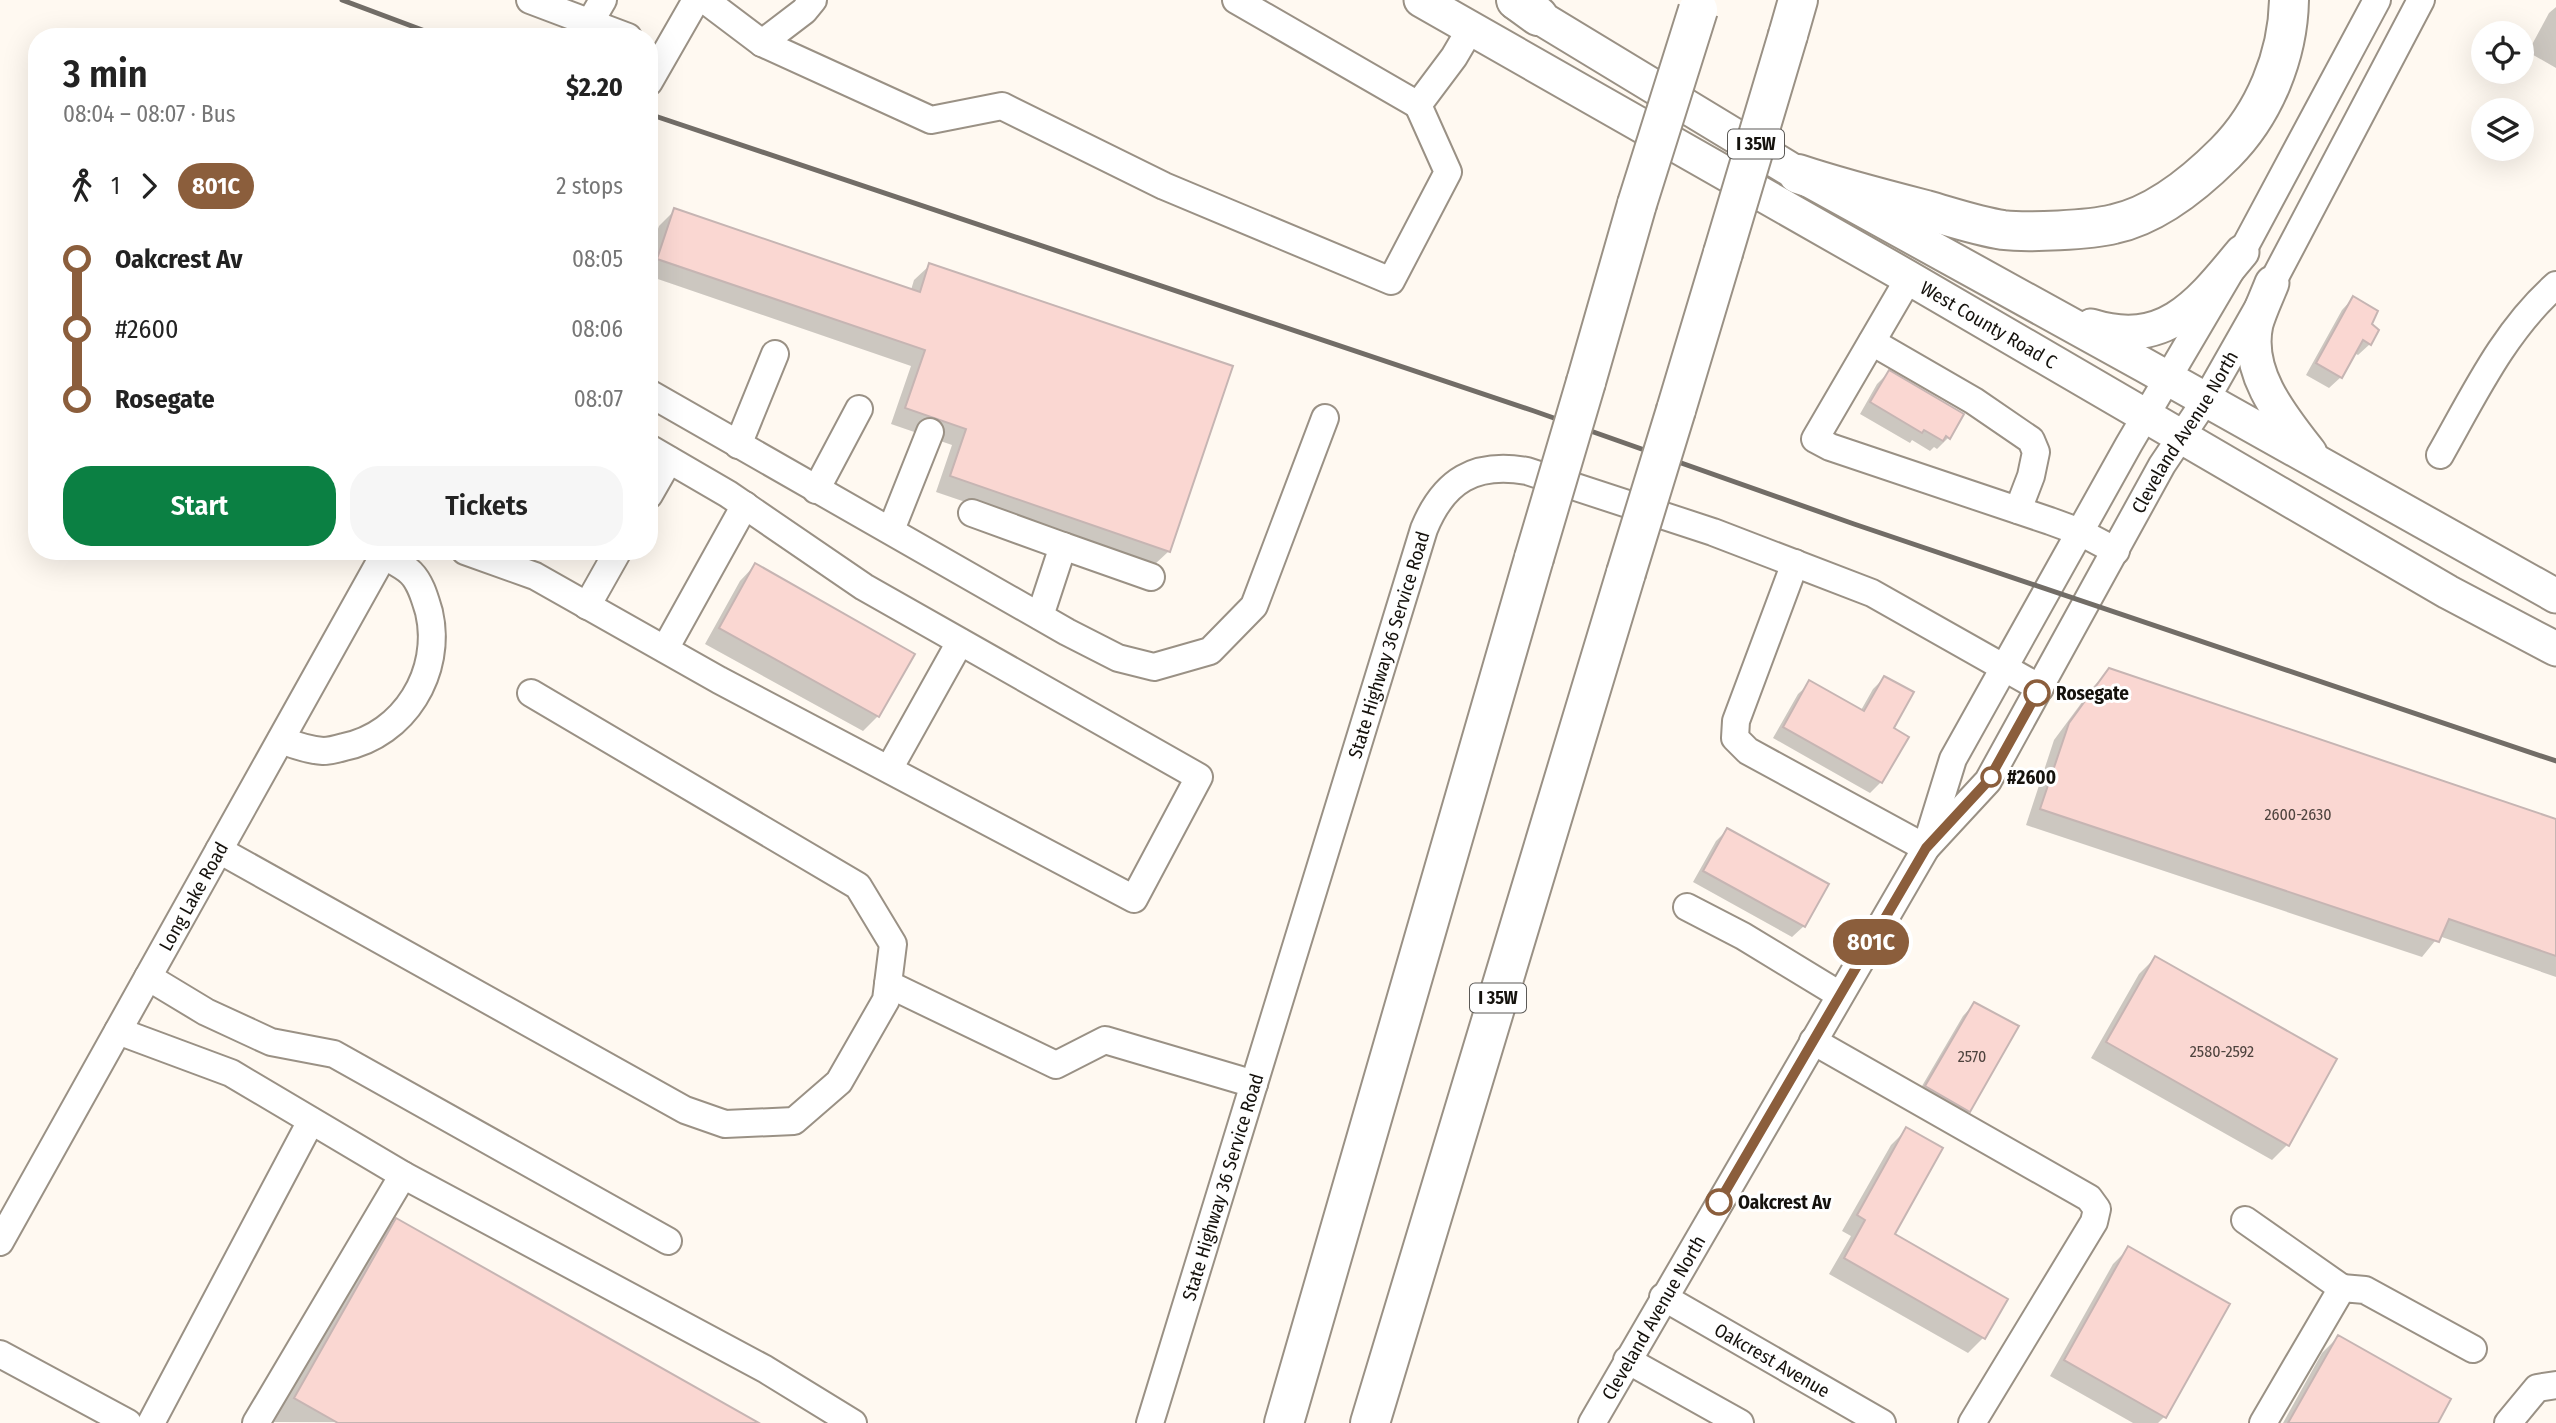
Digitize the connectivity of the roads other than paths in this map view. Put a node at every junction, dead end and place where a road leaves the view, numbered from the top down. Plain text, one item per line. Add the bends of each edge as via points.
1 (530, 0) edge
2 (603, 0) edge
3 (696, 0) edge
4 (705, 0) edge
5 (813, 0) edge
6 (1237, 0) edge
7 (1421, 0) edge
8 (2289, 0) edge
9 (2377, 0) edge
10 (2421, 0) edge
11 (1522, 5) edge
12 (1700, 5) edge
13 (1795, 10) edge
14 (589, 24) junction
15 (601, 28) edge
16 (1471, 28) junction
17 (762, 43) junction
18 (658, 47) edge
19 (1418, 105) junction
20 (1798, 174) junction
21 (2242, 252) junction
22 (1909, 278) junction
23 (2272, 282) junction
24 (2556, 285) edge
25 (2053, 314) junction
26 (1872, 342) junction
27 (775, 354) dead end
28 (2168, 379) junction
29 (658, 398) edge
30 (2205, 401) junction
31 (859, 409) dead end
32 (2146, 417) junction
33 (1325, 418) dead end
34 (930, 432) dead end
35 (2182, 437) junction
36 (738, 444) junction
37 (659, 454) edge
38 (2440, 455) dead end
39 (2318, 463) junction
40 (816, 490) junction
41 (745, 505) junction
42 (2018, 510) junction
43 (972, 513) dead end
44 (891, 530) junction
45 (2080, 532) junction
46 (1063, 546) junction
47 (2116, 551) junction
48 (382, 560) edge
49 (393, 560) edge
50 (613, 560) edge
51 (525, 561) edge
52 (1794, 563) junction
53 (1152, 577) dead end
54 (2556, 597) edge
55 (587, 606) junction
56 (1040, 616) junction
57 (960, 642) junction
58 (665, 649) junction
59 (2556, 649) edge
60 (2004, 668) junction
61 (2040, 688) junction
62 (531, 693) dead end
63 (281, 740) junction
64 (889, 769) junction
65 (1926, 848) junction
66 (219, 850) junction
67 (1687, 907) dead end
68 (148, 977) junction
69 (888, 984) junction
70 (1840, 995) junction
71 (118, 1031) junction
72 (1812, 1041) junction
73 (1254, 1084) junction
74 (311, 1121) junction
75 (403, 1175) junction
76 (2245, 1220) dead end
77 (668, 1241) dead end
78 (0, 1242) edge
79 (2342, 1288) junction
80 (1663, 1297) junction
81 (2473, 1349) dead end
82 (0, 1354) edge
83 (1627, 1360) junction
84 (2556, 1385) edge
85 (128, 1423) edge
86 (150, 1423) edge
87 (256, 1423) edge
88 (853, 1423) edge
89 (1150, 1423) edge
90 (1284, 1423) edge
91 (1370, 1423) edge
92 (1592, 1423) edge
93 (1740, 1423) edge
94 (1882, 1423) edge
95 (1972, 1423) edge
96 (2263, 1423) edge
97 (2508, 1423) edge

1 - 14 street
2 - 14 street
3 - 18 street
4 - 17 street
5 - 17 street
6 - 19 street
7 - 16 main road, West County Road C
8 - 20 highway via 2282,49 2270,85 2233,145 2176,195 2115,224 2004,230
9 - 21 street, Cleveland Avenue North
10 - 23 street, Cleveland Avenue North
11 - 20 main road, West County Road C
12 - 90 highway, bridge via 1637,204
13 - 91 highway, I 35W, bridge
14 - 15 street
16 - 19 street
16 - 22 main road, West County Road C
17 - 19 street via 931,120 1002,106 1164,186 1391,281 1448,172
20 - 25 main road, West County Road C
21 - 25 main road via 2204,298 2160,327 2112,332
21 - 28 street, Cleveland Avenue North
22 - 26 street
22 - 32 main road, West County Road C
23 - 30 street, Cleveland Avenue North
23 - 39 main road via 2256,326 2255,359 2282,416
24 - 38 street via 2532,306 2505,343
25 - 28 main road, West County Road C
26 - 42 street via 2031,440 2036,452
26 - 42 street via 1815,439
27 - 36 street
28 - 30 main road, West County Road C
28 - 32 street, Cleveland Avenue North
29 - 36 street
30 - 35 street, Cleveland Avenue North
30 - 39 main road, West County Road C
31 - 40 street
32 - 35 main road, West County Road C
32 - 45 street, Cleveland Avenue North
33 - 56 street via 1254,606 1210,651 1154,667 1118,658
34 - 44 street
35 - 47 street, Cleveland Avenue North
35 - 59 main road, West County Road C via 2448,592
36 - 40 street
37 - 41 street
39 - 54 main road, West County Road C
40 - 44 street
41 - 57 street via 864,587
41 - 58 street
42 - 45 street
43 - 46 street
44 - 56 street
45 - 47 street
45 - 60 street, Cleveland Avenue North
46 - 53 street
46 - 56 street
47 - 61 street, Cleveland Avenue North
48 - 63 street, Long Lake Road
49 - 63 street via 412,574 424,594 432,625 424,680 407,709 383,733 356,745 324,751
50 - 55 street
51 - 55 street via 535,576
52 - 60 street, State Highway 36 Service Road via 1872,593
52 - 65 street via 1736,720 1735,738 1748,751
52 - 73 street, State Highway 36 Service Road via 1713,531 1527,471 1484,470 1446,491 1424,529
55 - 58 street
57 - 64 street
57 - 64 street via 1199,777 1134,899
58 - 64 street
60 - 61 street, State Highway 36 Service Road
60 - 65 street, Cleveland Avenue North via 1953,759
61 - 65 street, Cleveland Avenue North via 1988,781
62 - 69 street via 858,886 892,944
63 - 66 street, Long Lake Road
65 - 70 street, Cleveland Avenue North
66 - 68 street, Long Lake Road
66 - 69 street via 685,1110 725,1124 794,1121 839,1082 886,1000
67 - 70 street
68 - 71 street, Long Lake Road
68 - 77 street via 206,1012 271,1042 334,1054
69 - 73 street via 1056,1065 1105,1040
70 - 72 street, Cleveland Avenue North
71 - 74 street via 231,1073
71 - 78 street, Long Lake Road
72 - 80 street, Cleveland Avenue North
72 - 95 street via 2089,1198 2097,1209 2094,1222
73 - 89 street, State Highway 36 Service Road
74 - 75 street
74 - 86 street
75 - 87 street
75 - 88 street via 765,1369
76 - 79 street
79 - 81 street via 2365,1290
79 - 96 street
80 - 83 street, Cleveland Avenue North
80 - 94 street, Oakcrest Avenue
82 - 85 street
83 - 92 street, Cleveland Avenue North
83 - 93 street
84 - 97 street via 2537,1388

